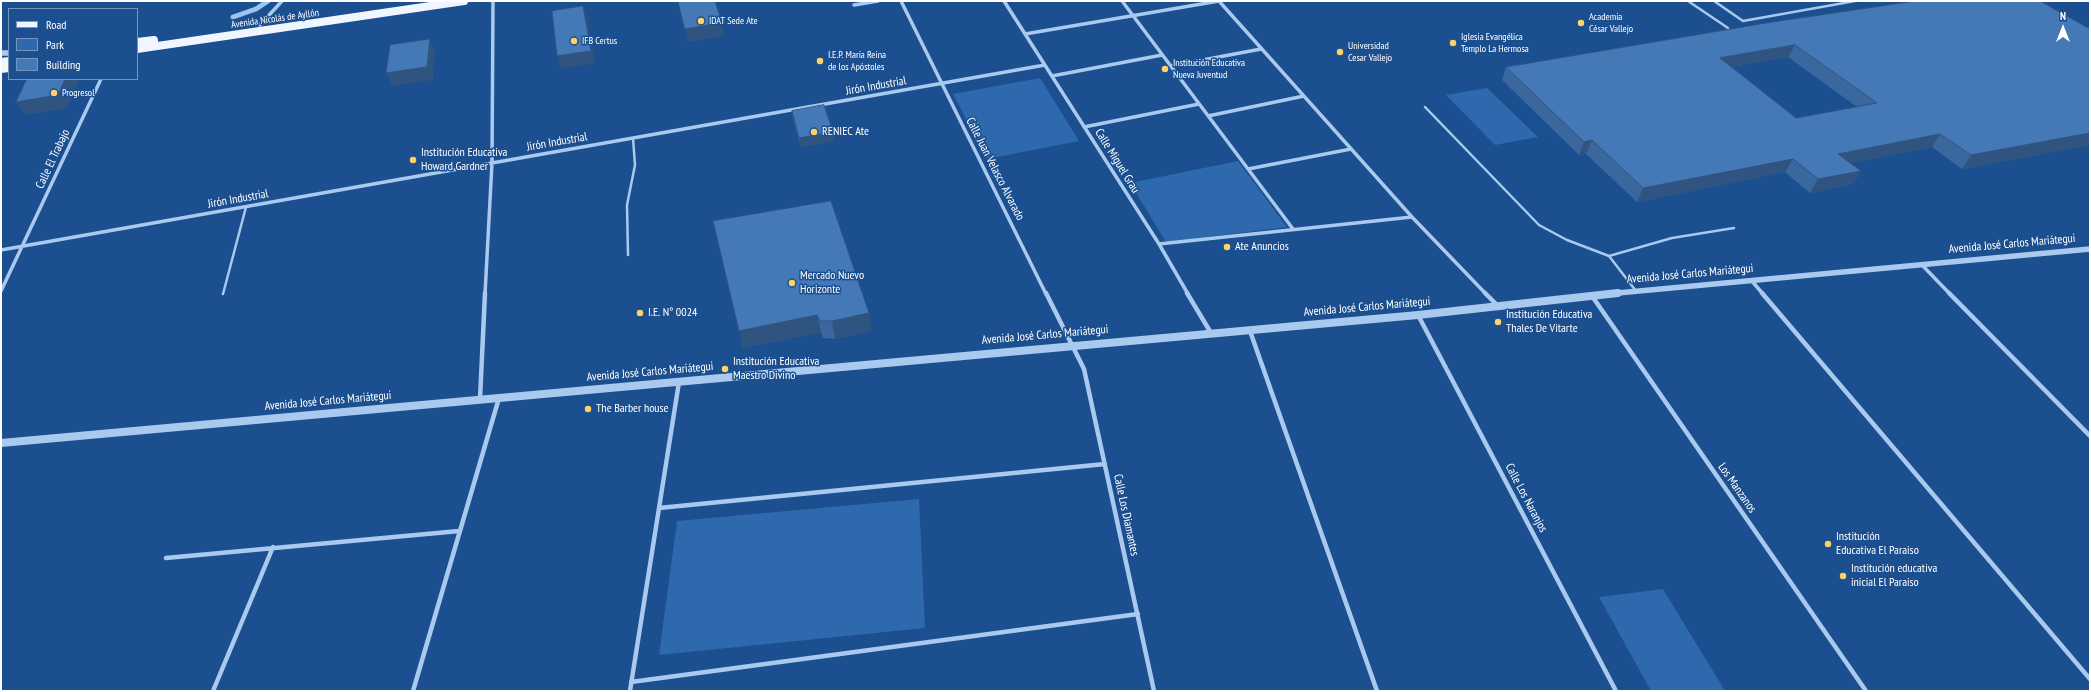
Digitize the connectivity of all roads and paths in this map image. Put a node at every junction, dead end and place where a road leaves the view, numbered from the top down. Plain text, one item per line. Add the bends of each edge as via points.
1 (282, 1) edge
2 (424, 1) edge
3 (464, 1) edge
4 (494, 1) edge
5 (878, 1) edge
6 (901, 1) edge
7 (1004, 1) edge
8 (1122, 1) edge
9 (1219, 1) edge
10 (1688, 1) edge
11 (1714, 1) edge
12 (1855, 1) edge
13 (854, 5) dead end
14 (1133, 16) junction
15 (260, 25) junction
16 (1728, 28) edge
17 (1025, 34) junction
18 (138, 42) edge
19 (1261, 49) junction
20 (138, 50) edge
21 (1162, 55) junction
22 (1045, 65) junction
23 (1170, 66) junction
24 (1052, 76) junction
25 (101, 80) edge
26 (942, 83) junction
27 (1304, 96) junction
28 (1199, 104) junction
29 (1425, 107) dead end
30 (1208, 116) junction
31 (1084, 127) junction
32 (633, 138) junction
33 (1351, 148) junction
34 (492, 163) junction
35 (1248, 169) junction
36 (246, 207) junction
37 (1412, 217) junction
38 (1734, 228) dead end
39 (1293, 229) junction
40 (1159, 244) junction
41 (21, 246) junction
42 (2090, 249) edge
43 (1, 250) edge
44 (628, 255) dead end
45 (1609, 256) junction
46 (1920, 264) junction
47 (1751, 280) junction
48 (1, 290) edge
49 (1636, 292) junction
50 (223, 294) dead end
51 (1592, 296) junction
52 (1498, 306) junction
53 (1418, 315) junction
54 (1250, 330) junction
55 (1211, 333) junction
56 (1073, 345) junction
57 (679, 382) junction
58 (499, 398) junction
59 (480, 399) junction
60 (2090, 436) edge
61 (1, 443) edge
62 (1105, 464) junction
63 (659, 508) junction
64 (459, 531) junction
65 (273, 547) junction
66 (166, 558) dead end
67 (1138, 614) junction
68 (2090, 679) edge
69 (631, 682) junction
70 (213, 691) edge
71 (413, 691) edge
72 (630, 691) edge
73 (1154, 691) edge
74 (1377, 691) edge
75 (1616, 691) edge
76 (1866, 691) edge

1 - 15 street
2 - 15 main road, Avenida Nicolás de Ayllón
3 - 20 main road, Avenida Nicolás de Ayllón
4 - 34 street
5 - 13 street
6 - 26 street, Calle Juan Velasco Alvarado
7 - 17 street, Calle Miguel Grau
8 - 14 street
9 - 14 street
9 - 19 street
10 - 16 lane
11 - 12 lane via 1743,21
14 - 17 street
14 - 21 street
15 - 18 main road, Avenida Nicolás de Ayllón
17 - 22 street, Calle Miguel Grau
19 - 23 street
19 - 27 street
21 - 23 street
21 - 24 street
22 - 24 street, Calle Miguel Grau
22 - 26 street, Jirón Industrial
23 - 28 street
24 - 31 street, Calle Miguel Grau
25 - 41 street, Calle El Trabajo
26 - 32 street, Jirón Industrial
26 - 56 street, Calle Juan Velasco Alvarado
27 - 30 street
27 - 33 street
28 - 30 street
28 - 31 street
29 - 45 lane via 1539,225 1567,240
30 - 35 street
31 - 40 street, Calle Miguel Grau
32 - 34 street, Jirón Industrial
32 - 44 lane via 635,165 627,205
33 - 35 street
33 - 37 street
34 - 36 street, Jirón Industrial
34 - 59 street
35 - 39 street
36 - 41 street, Jirón Industrial
36 - 50 lane
37 - 39 street
37 - 52 street
38 - 45 lane via 1672,238
39 - 40 street
40 - 55 street, Calle Miguel Grau
41 - 43 street, Jirón Industrial
41 - 48 street, Calle El Trabajo
42 - 46 street, Avenida José Carlos Mariátegui
45 - 49 lane
46 - 47 street, Avenida José Carlos Mariátegui
46 - 60 street
47 - 49 street, Avenida José Carlos Mariátegui
47 - 68 street
49 - 51 street, Avenida José Carlos Mariátegui
51 - 52 street, Avenida José Carlos Mariátegui
51 - 76 street, Los Manzanos
52 - 53 street, Avenida José Carlos Mariátegui
53 - 54 street, Avenida José Carlos Mariátegui
53 - 75 street, Calle Los Naranjos
54 - 55 street, Avenida José Carlos Mariátegui
54 - 74 street
55 - 56 street, Avenida José Carlos Mariátegui
56 - 57 street, Avenida José Carlos Mariátegui
56 - 62 street, Calle Los Diamantes via 1084,369
57 - 58 street, Avenida José Carlos Mariátegui
57 - 63 street
58 - 59 street, Avenida José Carlos Mariátegui
58 - 64 street
59 - 61 street, Avenida José Carlos Mariátegui
62 - 63 street
62 - 67 street, Calle Los Diamantes
63 - 69 street
64 - 65 street
64 - 71 street
65 - 66 street
65 - 70 street
67 - 69 street
67 - 73 street, Calle Los Diamantes
69 - 72 street

